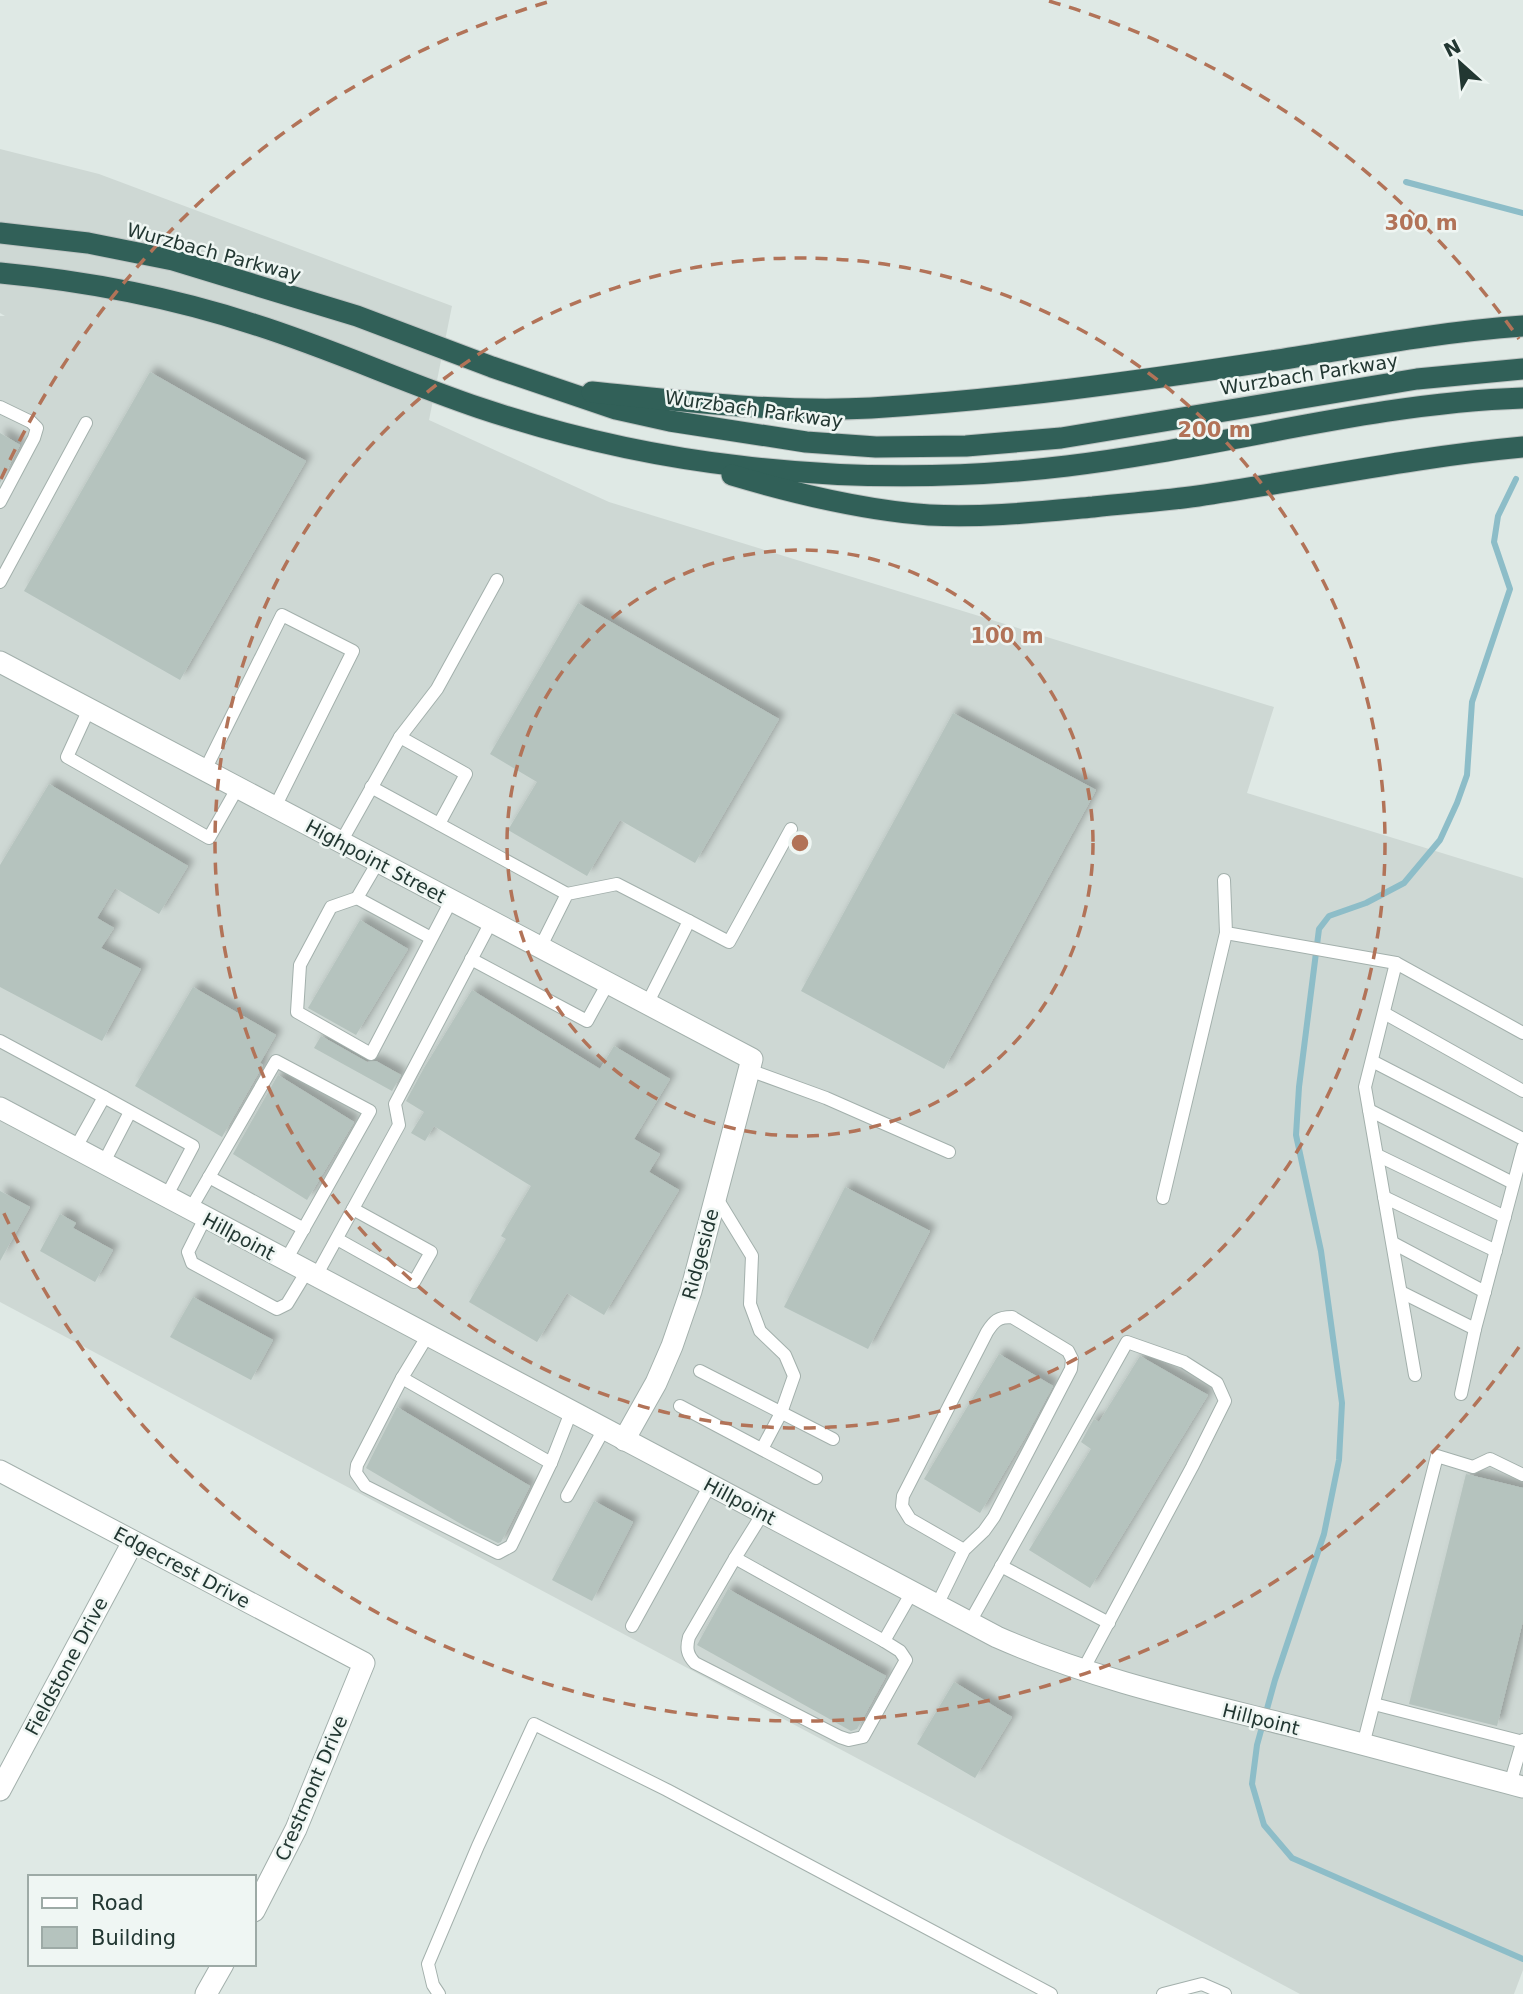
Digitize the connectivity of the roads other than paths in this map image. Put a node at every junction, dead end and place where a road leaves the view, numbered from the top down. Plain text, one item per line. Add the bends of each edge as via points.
1 (0, 233) edge
2 (0, 273) edge
3 (1523, 326) edge
4 (1523, 369) edge
5 (551, 387) junction
6 (1523, 398) edge
7 (0, 407) edge
8 (86, 424) dead end
9 (1523, 447) edge
10 (666, 456) junction
11 (0, 502) edge
12 (496, 580) dead end
13 (0, 582) edge
14 (0, 662) edge
15 (89, 709) junction
16 (400, 737) junction
17 (205, 770) junction
18 (237, 787) junction
19 (371, 787) junction
20 (275, 807) junction
21 (439, 824) junction
22 (791, 829) dead end
23 (341, 842) junction
24 (378, 862) junction
25 (1224, 880) dead end
26 (567, 894) junction
27 (357, 898) junction
28 (451, 901) junction
29 (689, 921) junction
30 (491, 922) junction
31 (1226, 933) junction
32 (431, 938) junction
33 (540, 948) junction
34 (471, 959) junction
35 (1396, 963) junction
36 (608, 983) junction
37 (647, 1004) junction
38 (1384, 1013) junction
39 (1523, 1033) edge
40 (0, 1041) edge
41 (1372, 1061) junction
42 (751, 1065) junction
43 (1523, 1091) edge
44 (104, 1097) junction
45 (0, 1108) edge
46 (1369, 1110) junction
47 (130, 1112) junction
48 (1523, 1139) edge
49 (1523, 1148) edge
50 (75, 1149) junction
51 (949, 1152) dead end
52 (1377, 1155) junction
53 (103, 1164) junction
54 (209, 1177) junction
55 (1513, 1183) junction
56 (166, 1197) junction
57 (716, 1197) junction
58 (1384, 1197) junction
59 (1163, 1198) dead end
60 (353, 1209) junction
61 (197, 1214) junction
62 (1505, 1217) junction
63 (304, 1229) junction
64 (337, 1240) junction
65 (1393, 1243) junction
66 (1496, 1251) junction
67 (286, 1260) junction
68 (312, 1274) junction
69 (1401, 1292) junction
70 (1485, 1292) junction
71 (1475, 1329) junction
72 (428, 1335) junction
73 (700, 1371) dead end
74 (1415, 1375) dead end
75 (402, 1378) junction
76 (1461, 1394) dead end
77 (680, 1406) dead end
78 (571, 1412) junction
79 (780, 1413) junction
80 (604, 1429) junction
81 (832, 1439) dead end
82 (624, 1440) junction
83 (762, 1449) junction
84 (551, 1463) junction
85 (0, 1471) edge
86 (1523, 1475) edge
87 (816, 1478) dead end
88 (710, 1485) junction
89 (567, 1496) dead end
90 (763, 1513) junction
91 (133, 1542) junction
92 (964, 1550) junction
93 (734, 1558) junction
94 (1001, 1566) junction
95 (912, 1592) junction
96 (937, 1605) junction
97 (970, 1622) junction
98 (1109, 1623) junction
99 (632, 1626) dead end
100 (884, 1642) junction
101 (364, 1662) joint
102 (1083, 1670) junction
103 (1374, 1704) junction
104 (1523, 1741) edge
105 (1363, 1745) junction
106 (1, 1784) edge
107 (1516, 1785) edge
108 (256, 1907) edge
109 (222, 1966) edge
110 (206, 1994) edge
111 (439, 1994) edge
112 (1051, 1994) edge
113 (1163, 1994) edge
114 (1225, 1994) edge

1 - 5 highway, Wurzbach Parkway via 88,243 173,260 357,316
2 - 10 highway via 91,284 182,303 254,324 478,407
3 - 5 highway via 1424,336 1050,391 870,408 742,407
4 - 5 highway, Wurzbach Parkway via 1417,379 1061,438 966,446 876,447 793,441 616,409
6 - 10 highway via 1423,407 1067,466 967,474 800,473
7 - 11 lane via 37,428
8 - 13 lane
9 - 10 highway via 1196,496 1015,514 931,515 791,493
12 - 16 lane via 437,689
14 - 15 street, Highpoint Street
15 - 17 street, Highpoint Street
15 - 18 lane via 67,757 209,838
16 - 19 lane
16 - 21 lane via 466,774
17 - 18 street, Highpoint Street
17 - 20 lane via 282,615 353,652
18 - 20 street, Highpoint Street
19 - 21 lane
19 - 23 lane
20 - 23 street, Highpoint Street
21 - 26 lane
22 - 29 lane via 729,942
23 - 24 street, Highpoint Street
24 - 27 lane
24 - 28 street, Highpoint Street
25 - 31 lane
26 - 29 lane via 617,884
26 - 33 lane
27 - 32 lane
27 - 32 lane via 331,907 300,965 296,1012 371,1054
28 - 30 street, Highpoint Street
28 - 32 lane
29 - 37 lane
30 - 33 street, Highpoint Street
30 - 34 lane
31 - 35 lane
31 - 59 lane
33 - 36 street, Highpoint Street
34 - 36 lane via 587,1021
34 - 60 lane via 395,1104 399,1125
35 - 38 lane
35 - 39 lane
36 - 37 street, Highpoint Street
37 - 42 street, Highpoint Street
38 - 41 lane
38 - 43 lane
40 - 44 lane
41 - 46 lane via 1365,1087
41 - 48 lane
42 - 51 lane
42 - 57 street, Ridgeside
44 - 47 lane
44 - 50 lane
45 - 50 street, Hillpoint
46 - 52 lane
46 - 55 lane
47 - 53 lane
47 - 56 lane via 193,1146
49 - 55 lane
50 - 53 street, Hillpoint
52 - 58 lane
52 - 62 lane
53 - 56 street, Hillpoint
54 - 61 lane
54 - 63 lane
54 - 63 lane via 276,1061 370,1111
55 - 62 lane
56 - 61 street, Hillpoint
57 - 79 lane via 752,1256 750,1304 760,1331 785,1355 794,1376
57 - 82 street, Ridgeside via 672,1346
58 - 65 lane
58 - 66 lane
60 - 64 lane
60 - 64 lane via 430,1252 425,1262 414,1282
61 - 67 street, Hillpoint
61 - 68 lane via 188,1252 192,1263 278,1309
62 - 66 lane
63 - 67 lane
64 - 68 lane
65 - 69 lane
65 - 70 lane
66 - 70 lane
67 - 68 street, Hillpoint
68 - 72 street, Hillpoint
69 - 71 lane
69 - 74 lane
70 - 71 lane
71 - 76 lane
72 - 75 lane
72 - 78 street, Hillpoint
73 - 79 lane
75 - 84 lane
75 - 84 lane via 357,1465 356,1473 365,1486 498,1553 511,1546
77 - 83 lane
78 - 80 street, Hillpoint
78 - 84 lane
79 - 81 lane
79 - 83 lane
80 - 82 street, Hillpoint
80 - 89 lane
82 - 88 street, Hillpoint
83 - 87 lane
85 - 91 street, Edgecrest Drive
86 - 103 lane via 1490,1459 1473,1467 1437,1456
88 - 90 street, Hillpoint
88 - 99 lane
90 - 93 lane
90 - 95 street, Hillpoint
91 - 101 street, Edgecrest Drive
91 - 106 street, Fieldstone Drive
92 - 92 lane via 994,1517 1071,1369 1068,1351 1012,1317 994,1321 987,1332 903,1496 902,1506 910,1519
92 - 96 lane
93 - 100 lane
93 - 100 lane via 689,1637 688,1656 695,1663 840,1737 858,1739 906,1660
94 - 97 lane
94 - 98 lane
94 - 98 lane via 1127,1342 1184,1363 1217,1383 1225,1401
95 - 96 street, Hillpoint
95 - 100 lane
96 - 97 street, Hillpoint
97 - 102 street, Hillpoint via 1031,1652
98 - 102 lane
101 - 108 street, Crestmont Drive via 296,1829
102 - 105 street, Hillpoint
103 - 104 lane
103 - 105 lane
104 - 107 lane
105 - 107 street, Hillpoint
109 - 110 street
111 - 112 lane via 428,1964 534,1724
113 - 114 lane via 1202,1984

